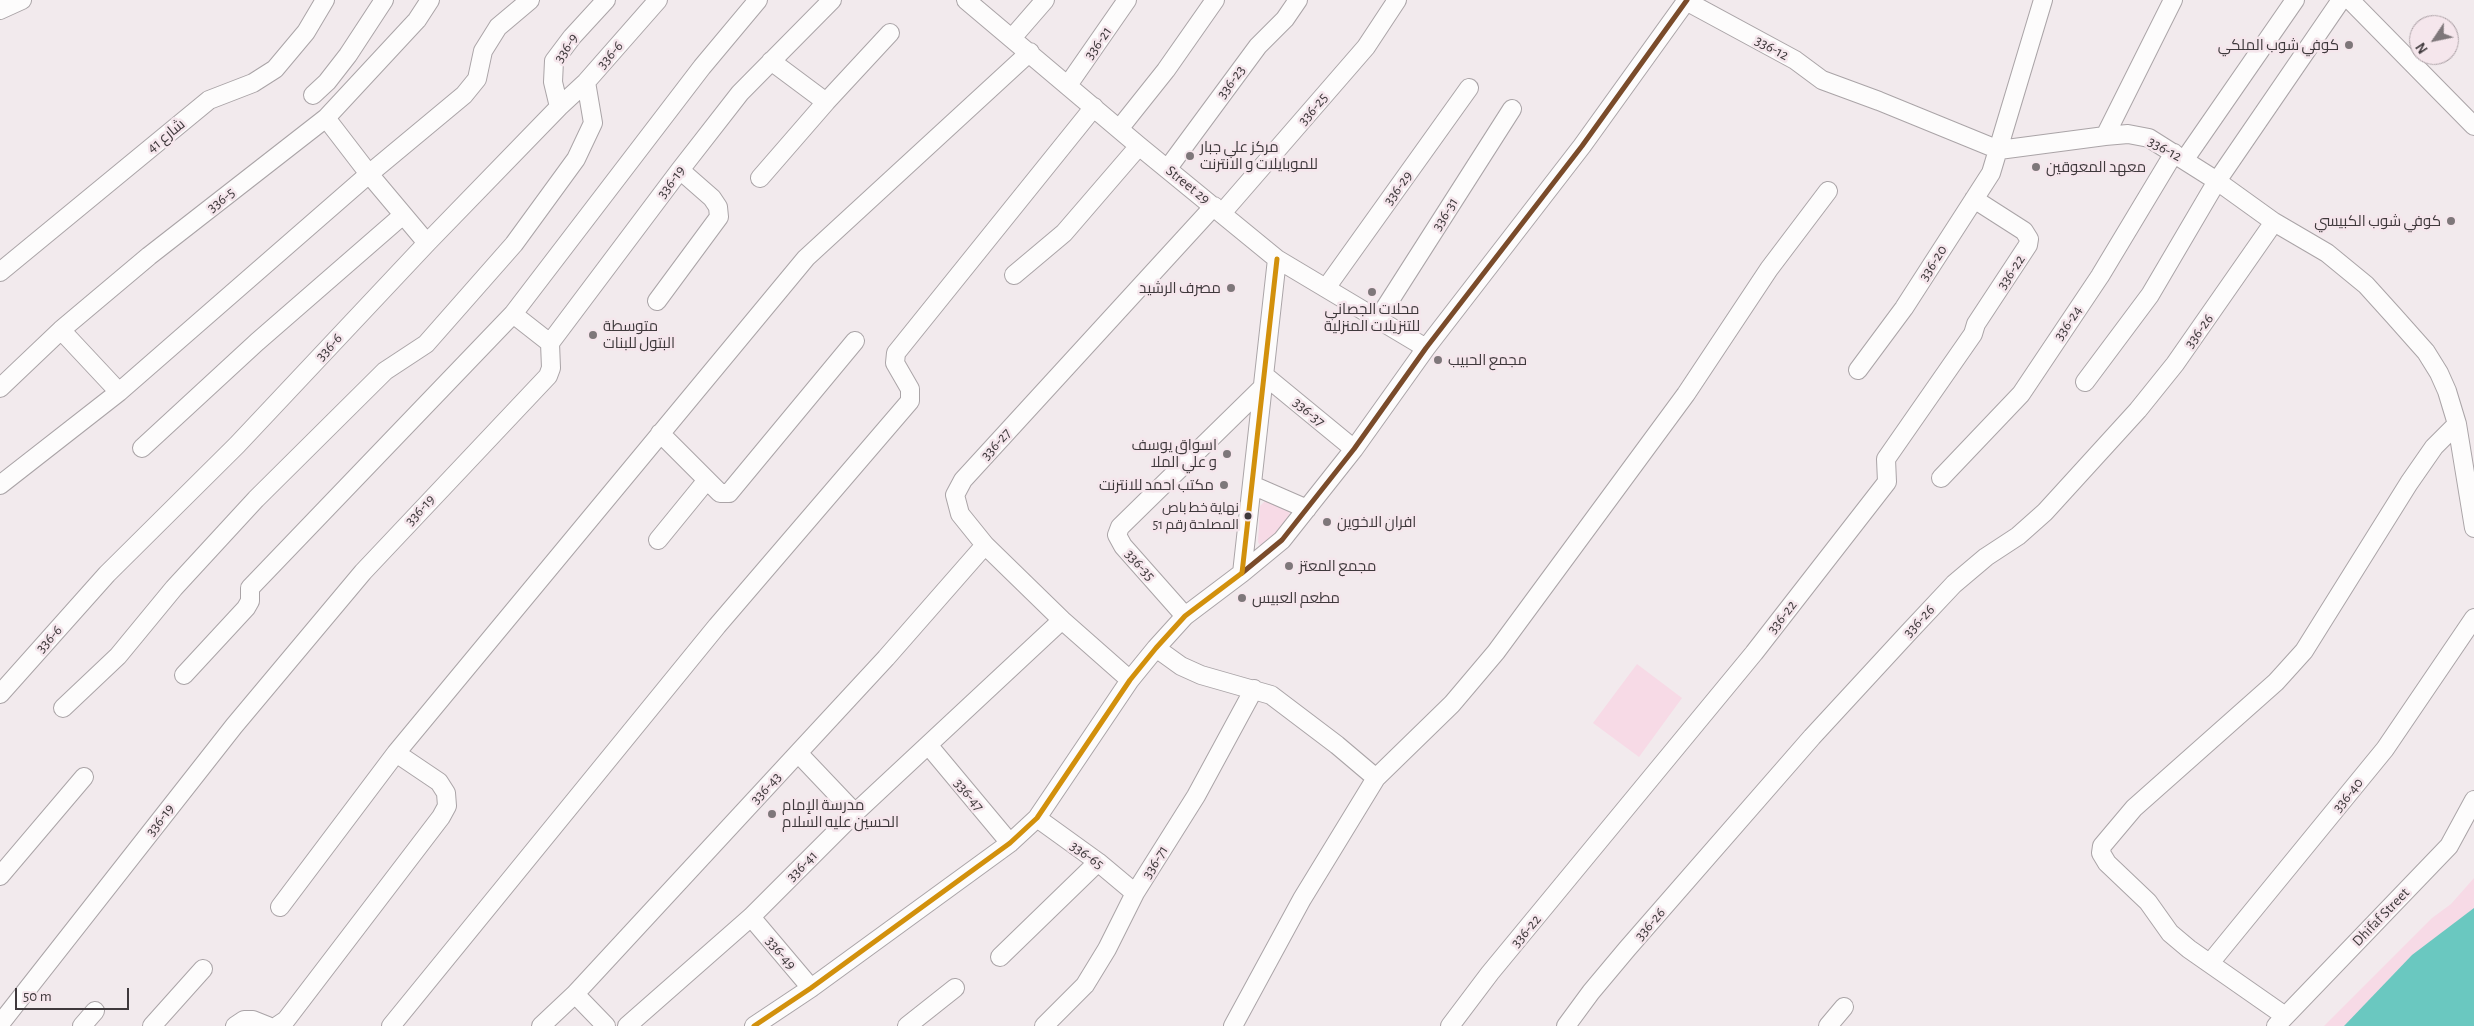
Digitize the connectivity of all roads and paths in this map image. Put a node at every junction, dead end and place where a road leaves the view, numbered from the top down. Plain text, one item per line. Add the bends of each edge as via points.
1 (22, 0) edge
2 (325, 0) edge
3 (384, 0) edge
4 (430, 0) edge
5 (530, 0) edge
6 (606, 0) edge
7 (658, 0) edge
8 (758, 0) edge
9 (832, 0) edge
10 (966, 0) edge
11 (1045, 0) edge
12 (1126, 0) edge
13 (1215, 0) edge
14 (1298, 0) edge
15 (1397, 0) edge
16 (2043, 0) edge
17 (2173, 0) edge
18 (2295, 0) edge
19 (2341, 0) edge
20 (2350, 0) edge
21 (1687, 1) edge
22 (0, 10) edge
23 (890, 33) dead end
24 (1012, 38) junction
25 (1030, 52) junction
26 (771, 61) junction
27 (586, 82) junction
28 (1068, 85) junction
29 (1469, 88) dead end
30 (313, 95) dead end
31 (826, 102) junction
32 (1094, 106) junction
33 (559, 107) junction
34 (1512, 109) dead end
35 (326, 118) junction
36 (2474, 126) edge
37 (1119, 129) junction
38 (2105, 136) junction
39 (1138, 146) junction
40 (1999, 150) junction
41 (2179, 156) junction
42 (1168, 168) junction
43 (680, 170) junction
44 (369, 174) junction
45 (760, 178) dead end
46 (2217, 181) junction
47 (1828, 191) dead end
48 (1974, 199) junction
49 (1218, 209) junction
50 (403, 215) junction
51 (2274, 222) junction
52 (427, 243) junction
53 (1277, 259) junction
54 (0, 272) edge
55 (1014, 275) dead end
56 (1326, 288) junction
57 (657, 301) dead end
58 (513, 314) junction
59 (1378, 319) junction
60 (62, 330) junction
61 (855, 341) dead end
62 (550, 343) junction
63 (1426, 348) junction
64 (1858, 370) dead end
65 (1264, 381) junction
66 (2085, 382) dead end
67 (0, 388) edge
68 (120, 392) junction
69 (2457, 424) junction
70 (660, 433) junction
71 (142, 448) dead end
72 (1354, 449) junction
73 (1941, 478) dead end
74 (707, 480) junction
75 (0, 485) edge
76 (1252, 485) junction
77 (1307, 509) junction
78 (2474, 528) edge
79 (658, 540) dead end
80 (985, 545) junction
81 (1242, 573) junction
82 (1186, 616) junction
83 (2474, 618) edge
84 (1062, 620) junction
85 (1156, 648) junction
86 (184, 675) dead end
87 (1130, 680) junction
88 (1254, 689) junction
89 (0, 694) edge
90 (63, 708) dead end
91 (929, 746) junction
92 (396, 753) junction
93 (798, 753) junction
94 (84, 777) dead end
95 (1376, 778) junction
96 (2474, 800) edge
97 (855, 813) junction
98 (1037, 818) junction
99 (1010, 843) junction
100 (1098, 862) junction
101 (0, 876) edge
102 (1135, 893) junction
103 (280, 907) dead end
104 (752, 917) junction
105 (1000, 957) dead end
106 (2210, 963) junction
107 (203, 969) dead end
108 (811, 988) junction
109 (955, 988) dead end
110 (575, 994) junction
111 (1844, 1007) dead end
112 (95, 1011) dead end
113 (2280, 1021) edge
114 (0, 1024) edge
115 (82, 1026) edge
116 (152, 1026) edge
117 (235, 1026) edge
118 (268, 1026) edge
119 (276, 1026) edge
120 (391, 1026) edge
121 (541, 1026) edge
122 (606, 1026) edge
123 (627, 1026) edge
124 (754, 1026) edge
125 (907, 1026) edge
126 (1044, 1026) edge
127 (1233, 1026) edge
128 (1450, 1026) edge
129 (1566, 1026) edge
130 (1828, 1026) edge

1 - 22 street
2 - 54 street, شارع 41 via 306,32 275,69 253,83 209,100
3 - 30 street via 348,55
4 - 35 street, 336-5 via 416,20
5 - 44 street via 498,27 483,52 477,79 464,95
6 - 33 street, 336-9 via 554,62 553,82
7 - 27 street, 336-6
8 - 58 street via 702,67
9 - 26 street, 336-19
10 - 24 street, Street 29
11 - 24 street
12 - 28 street, 336-21
13 - 37 street
14 - 42 street, 336-23 via 1258,46
15 - 49 street, 336-25 via 1366,47
16 - 40 street, 336-20
17 - 38 street
18 - 41 street, 336-24
19 - 46 street
20 - 36 street
21 - 40 street, 336-12 via 1795,60 1822,80
21 - 63 street via 1582,146
23 - 31 street
24 - 25 street, Street 29
25 - 28 street, Street 29
25 - 70 street via 806,258
26 - 31 street
26 - 43 street, 336-19 via 740,93
27 - 33 street, 336-6
27 - 90 street via 593,123 576,159 514,244 426,344 378,377 256,500 174,588 118,656
28 - 32 street, Street 29
29 - 56 street, 336-29
31 - 45 street
32 - 37 street, Street 29
32 - 120 street via 896,353 895,363 910,389 910,401 717,626
33 - 52 street, 336-6
34 - 59 street, 336-31
35 - 44 street
35 - 60 street, 336-5 via 149,256
37 - 39 street, Street 29
38 - 40 street, 336-12
38 - 41 street, 336-12 via 2139,135
39 - 42 street, Street 29
39 - 55 street via 1064,233
40 - 48 street, 336-20 via 1991,173
41 - 46 street, 336-12
41 - 73 street, 336-24 via 2021,394
42 - 49 street, Street 29
43 - 57 street via 712,198 718,207 719,217
43 - 62 street, 336-19
44 - 50 street
44 - 68 street
46 - 51 street, 336-12
46 - 66 street via 2150,295
47 - 95 street via 1769,269 1686,394 1496,652 1452,704
48 - 64 street, 336-20 via 1904,308
48 - 128 street, 336-22 via 2024,232 2029,239 2028,245 1979,319 1973,334 1886,459 1887,482 1754,653
49 - 53 street, Street 29
49 - 80 street, 336-27 via 963,480 955,495 960,514
50 - 52 street
50 - 71 street
51 - 69 street, 336-12 via 2327,253 2366,285 2426,352 2447,391
51 - 129 street, 336-26 via 2175,364 2138,410 2045,512 1954,584 1908,633 1812,737 1590,992
52 - 89 street, 336-6 via 237,445 107,574
53 - 56 street, Street 29
53 - 65 street
56 - 59 street, Street 29
58 - 62 street
58 - 86 street via 250,588 250,601 246,608
59 - 63 street, Street 29
60 - 67 street, 336-5
60 - 68 street
61 - 74 street via 728,493 720,493
62 - 114 street, 336-19 via 551,368 548,376 363,572 234,726
63 - 72 street
65 - 72 street, 336-37
65 - 76 street
65 - 82 street, 336-35 via 1120,527 1117,535 1123,546
68 - 75 street
69 - 78 street, 336-12
69 - 106 street via 2434,447 2409,483 2298,658 2276,682 2134,808 2102,846 2101,853 2107,863 2148,902 2170,933
70 - 74 street
70 - 92 street
72 - 77 street
74 - 79 street
76 - 77 street
76 - 81 street
77 - 81 street via 1282,540
80 - 84 street, 336-27
80 - 93 street, 336-43
81 - 82 street
82 - 85 street
83 - 106 street, 336-40 via 2385,749
84 - 87 street, 336-27
84 - 91 street, 336-41
85 - 87 street
85 - 88 street via 1181,666 1201,675
87 - 98 street
88 - 95 street via 1271,696 1300,717
88 - 102 street, 336-71 via 1196,796
91 - 97 street, 336-41
91 - 99 street, 336-47
92 - 103 street
92 - 119 street via 439,782 446,793 447,806 286,1020
93 - 97 street
93 - 110 street, 336-43
94 - 101 street
95 - 127 street via 1302,899
96 - 113 street, Dhifaf Street via 2449,846
97 - 104 street, 336-41
98 - 99 street
98 - 100 street, 336-65
99 - 108 street
100 - 102 street, 336-65
100 - 105 street
102 - 126 street, 336-71 via 1085,985
104 - 108 street, 336-49
104 - 123 street, 336-41
106 - 113 street
107 - 116 street
108 - 124 street
109 - 125 street
110 - 121 street, 336-43
110 - 122 street
111 - 130 street
112 - 115 street
117 - 118 street via 244,1020

